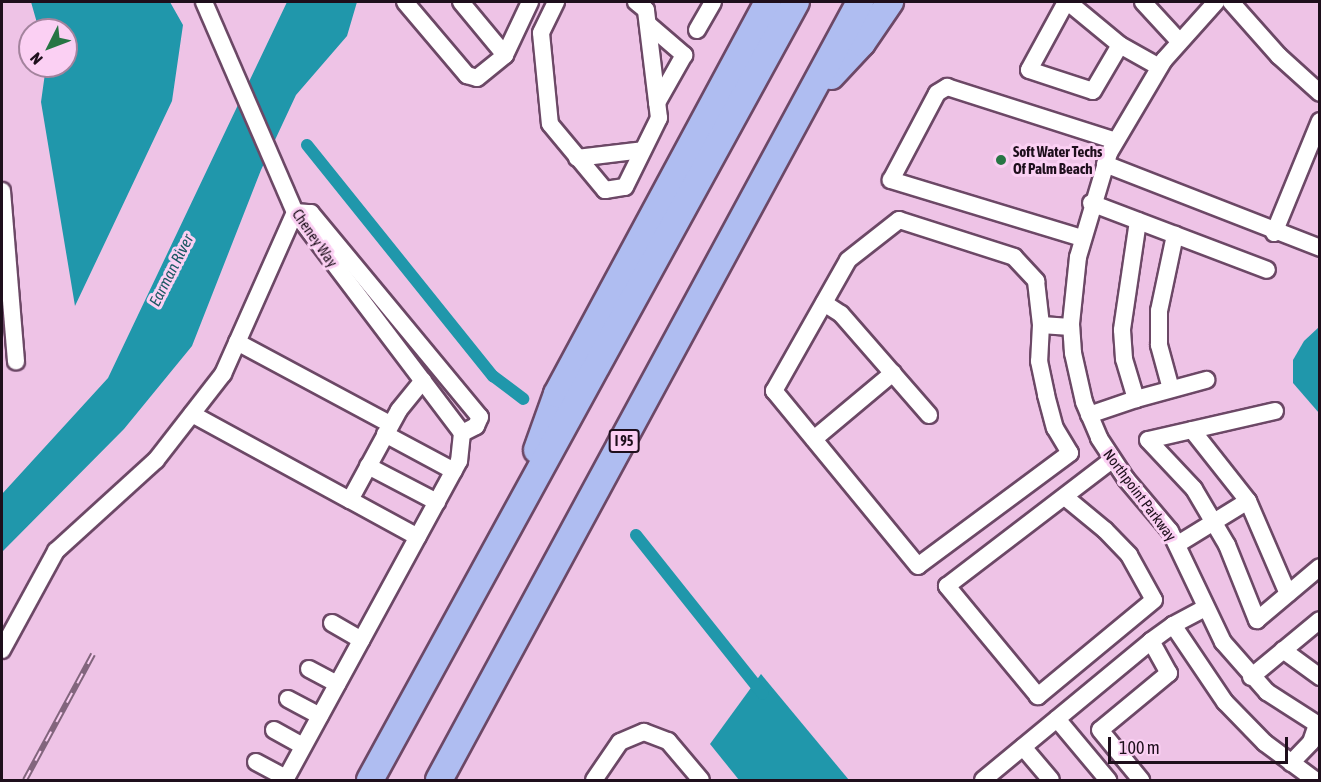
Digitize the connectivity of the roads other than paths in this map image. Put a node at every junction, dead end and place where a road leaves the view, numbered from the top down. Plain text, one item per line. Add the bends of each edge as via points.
1 (204, 2) edge
2 (405, 2) edge
3 (461, 2) edge
4 (530, 2) edge
5 (556, 2) edge
6 (636, 2) edge
7 (713, 2) edge
8 (768, 2) edge
9 (796, 2) edge
10 (860, 2) edge
11 (890, 2) edge
12 (1067, 2) edge
13 (1143, 2) edge
14 (1216, 2) edge
15 (1232, 2) edge
16 (648, 24) junction
17 (698, 30) dead end
18 (1179, 41) junction
19 (1120, 45) junction
20 (505, 55) junction
21 (1159, 67) junction
22 (1320, 93) edge
23 (809, 101) junction
24 (658, 110) junction
25 (1320, 122) edge
26 (1116, 141) junction
27 (643, 150) junction
28 (577, 158) junction
29 (1105, 164) junction
30 (2, 191) edge
31 (1091, 203) junction
32 (295, 212) junction
33 (1138, 221) junction
34 (1274, 233) junction
35 (1175, 235) junction
36 (1082, 238) junction
37 (1320, 248) edge
38 (1267, 270) dead end
39 (824, 303) junction
40 (1041, 326) junction
41 (1071, 327) junction
42 (237, 342) junction
43 (16, 361) dead end
44 (893, 374) junction
45 (423, 380) junction
46 (1206, 380) dead end
47 (1171, 389) junction
48 (1136, 399) junction
49 (1275, 411) dead end
50 (192, 414) junction
51 (929, 415) dead end
52 (1089, 415) junction
53 (387, 429) junction
54 (1192, 430) junction
55 (462, 433) junction
56 (814, 439) junction
57 (1112, 460) junction
58 (368, 466) junction
59 (454, 471) junction
60 (1065, 496) junction
61 (350, 500) junction
62 (1248, 501) junction
63 (437, 502) junction
64 (514, 518) junction
65 (1214, 522) junction
66 (418, 537) junction
67 (1178, 544) junction
68 (1320, 567) edge
69 (1288, 594) junction
70 (1205, 608) junction
71 (1320, 620) edge
72 (332, 623) dead end
73 (1173, 625) junction
74 (362, 640) junction
75 (1150, 641) junction
76 (2, 650) edge
77 (1283, 650) junction
78 (309, 669) dead end
79 (1251, 677) junction
80 (1320, 677) edge
81 (337, 684) junction
82 (288, 699) dead end
83 (320, 716) junction
84 (1057, 719) junction
85 (1318, 726) edge
86 (274, 730) dead end
87 (303, 746) junction
88 (1023, 747) junction
89 (256, 762) dead end
90 (1291, 763) junction
91 (285, 779) edge
92 (370, 780) edge
93 (439, 780) edge
94 (594, 780) edge
95 (701, 780) edge
96 (983, 780) edge
97 (1051, 780) edge
98 (1108, 780) edge
99 (1141, 780) edge
100 (1315, 780) edge

1 - 32 street, Cheney Way
2 - 20 street via 467,75 477,78
3 - 20 street
4 - 20 street
5 - 28 street via 541,33 550,124
6 - 16 street via 646,10
7 - 17 street
8 - 64 highway via 556,394
9 - 64 highway
10 - 23 highway, I 95
11 - 23 highway via 862,43
12 - 19 street
12 - 19 street via 1029,70 1093,91
13 - 18 street
14 - 18 street, Northpoint Parkway
15 - 22 street via 1279,56
16 - 24 street
16 - 24 street via 684,55
18 - 21 street, Northpoint Parkway
19 - 21 street
21 - 26 street, Northpoint Parkway
23 - 93 highway, I 95
24 - 27 street
25 - 34 street
26 - 29 street, Northpoint Parkway
26 - 36 street via 947,87 937,93 891,180
27 - 28 street
27 - 28 street via 625,187 605,190
29 - 31 street, Northpoint Parkway
29 - 34 street
30 - 43 street
31 - 33 street
31 - 36 street, Northpoint Parkway
32 - 42 street
32 - 45 street, Cheney Way
32 - 55 street via 311,213 480,417 476,426
33 - 35 street
33 - 48 street via 1122,330 1124,360
34 - 37 street
35 - 38 street
35 - 47 street via 1159,311 1159,345
36 - 41 street, Northpoint Parkway
39 - 40 street via 848,260 898,220 1014,257 1036,282
39 - 44 street via 841,314
39 - 56 street via 774,391
40 - 41 street
40 - 56 street via 1039,361 1046,395 1055,428 1070,453 918,566
41 - 52 street, Northpoint Parkway via 1078,383
42 - 50 street via 223,374
42 - 53 street
44 - 51 street
44 - 56 street
45 - 53 street
45 - 55 street, Cheney Way
46 - 47 street
47 - 48 street
48 - 52 street
49 - 54 street
50 - 61 street
50 - 76 street via 156,460 56,551
52 - 57 street, Northpoint Parkway
53 - 58 street
53 - 59 street
54 - 62 street
54 - 65 street via 1148,440 1194,489
55 - 59 street via 463,448
57 - 60 street
57 - 67 street, Northpoint Parkway
58 - 61 street
58 - 63 street
59 - 63 street
60 - 60 street via 947,586 1038,696 1154,600 1129,555
61 - 66 street
62 - 65 street
62 - 69 street
63 - 66 street
64 - 92 highway
65 - 67 street
65 - 69 street via 1257,620
66 - 74 street
67 - 70 street, Northpoint Parkway
68 - 69 street
70 - 73 street
70 - 79 street, Northpoint Parkway via 1223,642
71 - 77 street
72 - 74 street
73 - 75 street
73 - 90 street via 1225,702
74 - 81 street
75 - 84 street
75 - 99 street via 1169,673 1100,730
77 - 79 street
77 - 80 street
78 - 81 street
79 - 85 street, Northpoint Parkway via 1282,704
81 - 83 street
82 - 83 street
83 - 87 street
84 - 88 street
84 - 98 street
85 - 90 street via 1311,742
86 - 87 street
87 - 91 street
88 - 96 street
88 - 97 street
89 - 91 street
90 - 100 street
94 - 95 street via 620,742 644,732 668,741

